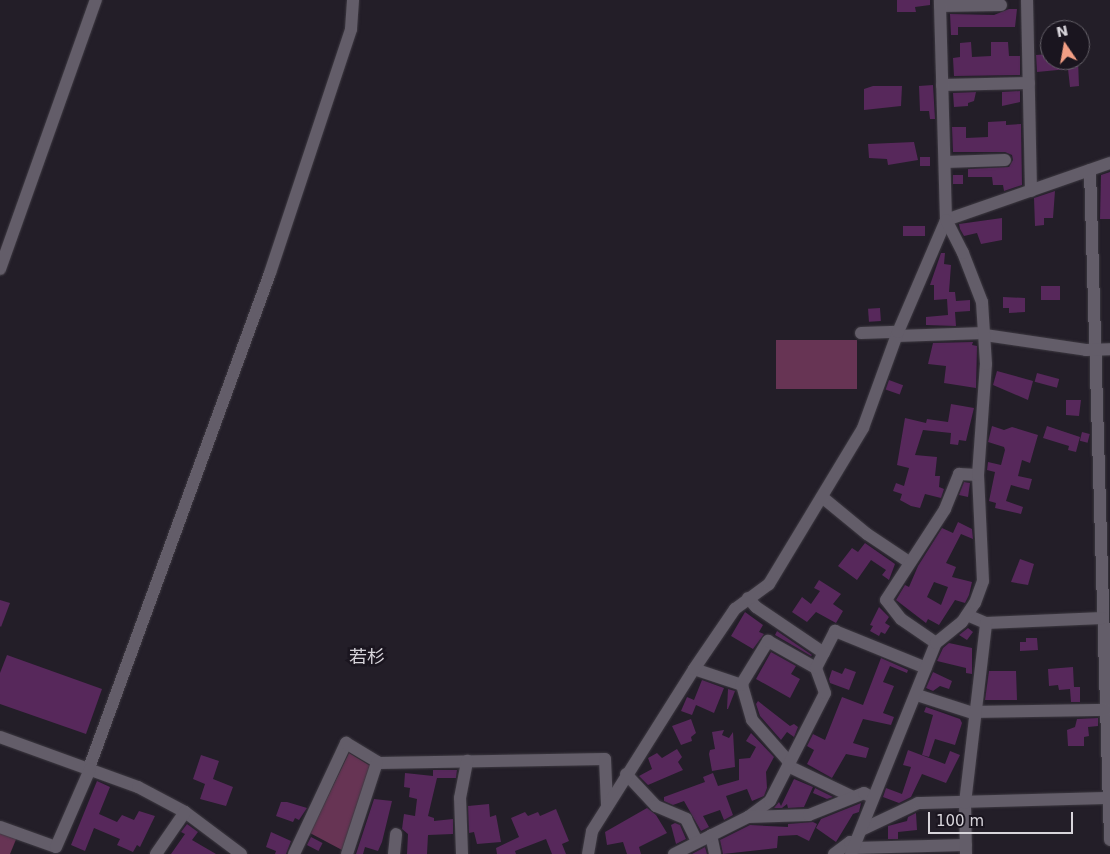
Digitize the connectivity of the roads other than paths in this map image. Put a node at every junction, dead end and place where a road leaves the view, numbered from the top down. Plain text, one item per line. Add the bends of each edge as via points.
1 (96, 0) edge
2 (353, 0) edge
3 (1027, 0) edge
4 (940, 3) edge
5 (1001, 5) dead end
6 (1029, 83) junction
7 (942, 85) junction
8 (1005, 160) dead end
9 (945, 162) junction
10 (1110, 163) edge
11 (1090, 170) junction
12 (1031, 191) junction
13 (946, 220) junction
14 (0, 269) edge
15 (861, 333) dead end
16 (898, 334) junction
17 (985, 334) junction
18 (1096, 349) junction
19 (1110, 349) edge
20 (978, 475) junction
21 (822, 497) junction
22 (908, 562) junction
23 (748, 598) junction
24 (968, 615) junction
25 (1105, 617) edge
26 (986, 623) junction
27 (936, 643) junction
28 (824, 653) junction
29 (816, 668) junction
30 (926, 668) junction
31 (694, 669) junction
32 (741, 685) junction
33 (917, 695) junction
34 (1106, 710) junction
35 (976, 713) junction
36 (0, 737) edge
37 (467, 761) junction
38 (377, 762) junction
39 (789, 765) junction
40 (89, 768) junction
41 (626, 774) junction
42 (853, 797) junction
43 (873, 798) junction
44 (1109, 798) junction
45 (965, 803) junction
46 (607, 805) junction
47 (185, 812) junction
48 (748, 817) junction
49 (0, 827) edge
50 (396, 834) dead end
51 (711, 835) junction
52 (1110, 840) edge
53 (698, 842) junction
54 (856, 842) edge
55 (966, 849) edge
56 (52, 850) edge
57 (156, 854) edge
58 (240, 854) edge
59 (294, 854) edge
60 (347, 854) edge
61 (394, 854) edge
62 (462, 854) edge
63 (588, 854) edge
64 (674, 854) edge
65 (715, 854) edge
66 (834, 854) edge

1 - 14 street
2 - 40 street via 351,29 270,273
3 - 6 street
4 - 5 street
4 - 7 street
6 - 7 street
6 - 12 street
7 - 9 street
8 - 9 street
9 - 13 street
10 - 11 street
11 - 12 street
11 - 18 street
12 - 13 street
13 - 16 street
13 - 17 street via 982,302
15 - 16 street
16 - 17 street
16 - 21 street via 863,428
17 - 18 street
17 - 20 street
18 - 19 street
18 - 25 street
20 - 22 street via 959,474 946,509
20 - 24 street via 983,581
21 - 22 street
21 - 23 street via 769,584
22 - 27 street via 886,600 900,619
23 - 28 street via 756,607
23 - 31 street via 735,609
24 - 26 street
24 - 27 street
25 - 26 street
25 - 34 street
26 - 35 street
27 - 30 street
28 - 29 street
28 - 30 street via 835,631
29 - 32 street via 768,642
29 - 39 street via 825,693
30 - 33 street
31 - 32 street
31 - 41 street
32 - 39 street via 752,720
33 - 35 street
33 - 43 street
34 - 35 street
34 - 44 street
35 - 45 street
36 - 40 street
37 - 38 street
37 - 46 street via 605,759
37 - 62 street via 460,798
38 - 59 street via 346,743
38 - 60 street
39 - 42 street
39 - 48 street via 770,801
40 - 47 street via 138,787
40 - 56 street
41 - 46 street
41 - 53 street via 656,806 686,819
42 - 43 street via 864,793
42 - 48 street via 809,815
43 - 54 street
44 - 45 street
44 - 52 street
45 - 54 street via 918,803
45 - 55 street
46 - 63 street via 592,831
47 - 57 street
47 - 58 street
48 - 51 street
49 - 56 street
50 - 61 street
51 - 53 street
51 - 65 street
53 - 64 street
54 - 55 street
54 - 66 street via 850,842

